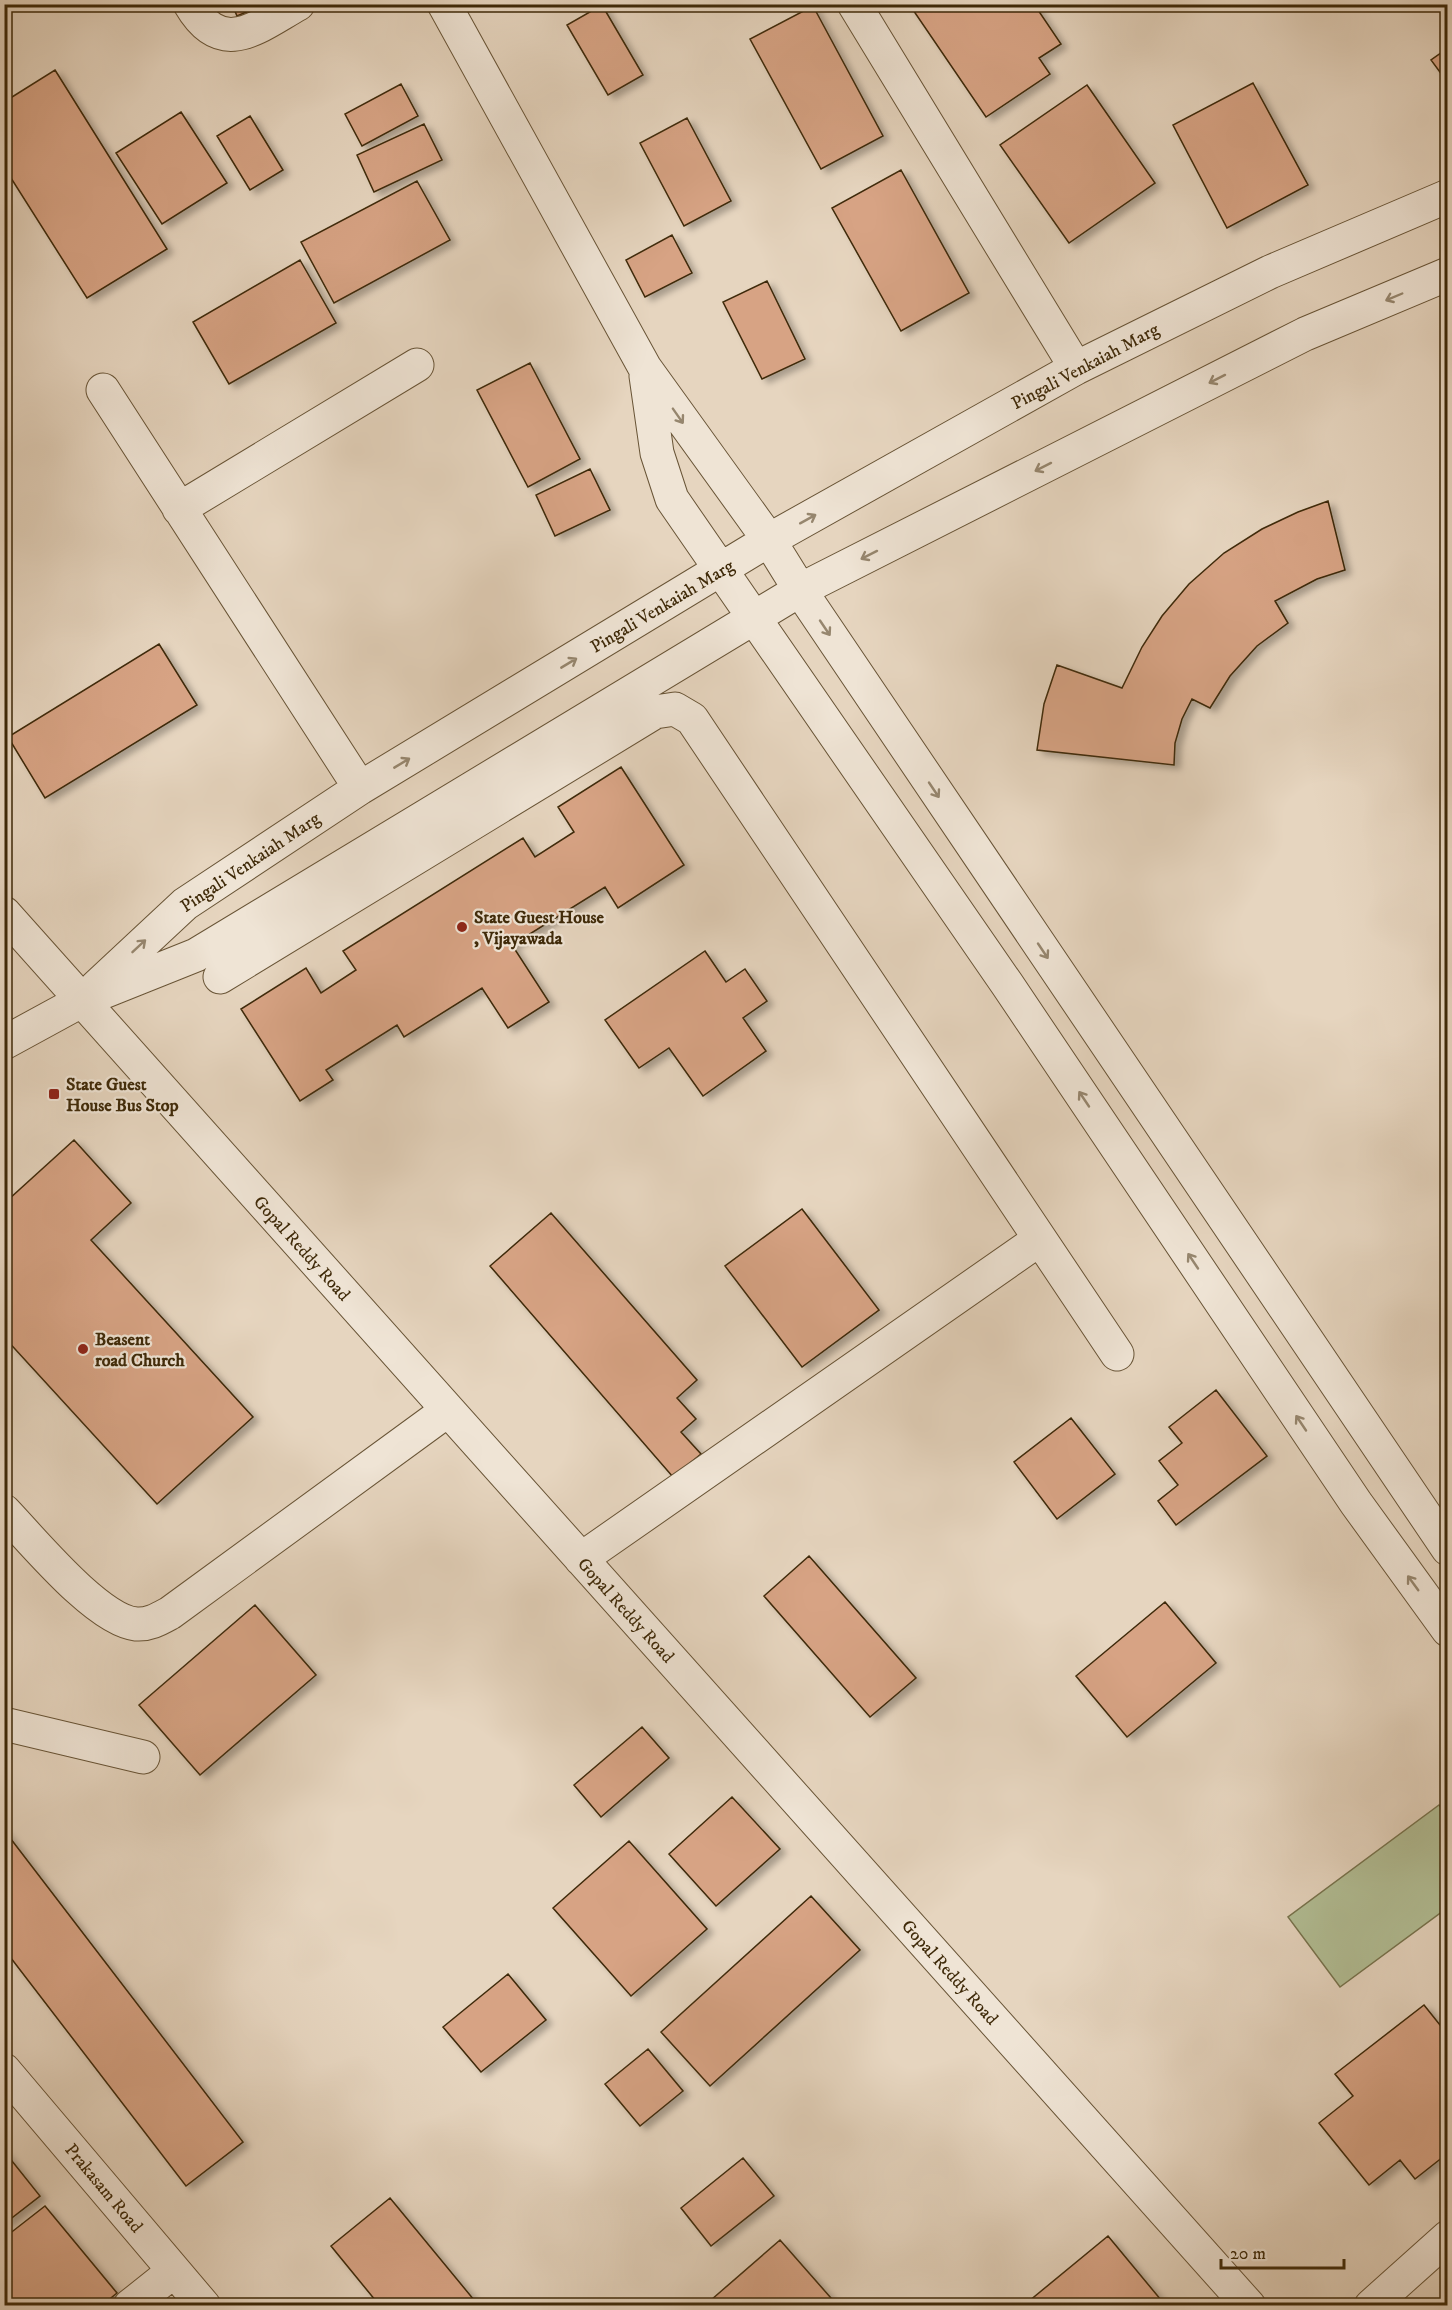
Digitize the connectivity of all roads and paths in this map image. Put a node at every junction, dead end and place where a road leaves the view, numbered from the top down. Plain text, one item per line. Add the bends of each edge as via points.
1 (190, 4) edge
2 (298, 4) edge
3 (444, 4) edge
4 (854, 4) edge
5 (1448, 196) edge
6 (1448, 274) edge
7 (417, 365) dead end
8 (645, 368) junction
9 (1076, 368) junction
10 (103, 390) dead end
11 (179, 509) junction
12 (769, 540) junction
13 (723, 570) junction
14 (800, 590) junction
15 (754, 616) junction
16 (360, 788) junction
17 (4, 913) edge
18 (219, 977) dead end
19 (81, 1000) junction
20 (4, 1043) edge
21 (1040, 1239) junction
22 (1117, 1354) dead end
23 (448, 1410) junction
24 (4, 1511) edge
25 (1448, 1549) edge
26 (581, 1559) junction
27 (1448, 1630) edge
28 (4, 1724) edge
29 (143, 1757) dead end
30 (10, 2088) edge
31 (1448, 2237) edge
32 (174, 2271) junction
33 (130, 2306) edge
34 (204, 2306) edge
35 (1249, 2306) edge
36 (1371, 2306) edge

1 - 2 street via 195,14 223,36 244,34
3 - 8 street
4 - 9 street
5 - 9 street, Pingali Venkaiah Marg via 1270,272
6 -> 14 street via 1305,334
7 - 11 street
8 -> 12 street
8 - 13 street via 657,453 672,499
12 -> 9 street, Pingali Venkaiah Marg
10 - 11 street
11 - 16 street
12 - 13 street, Pingali Venkaiah Marg
12 - 14 street
13 - 15 street
16 -> 13 street, Pingali Venkaiah Marg
14 - 15 street
14 -> 25 street
15 - 19 street via 196,955
27 -> 15 street via 1356,1503
19 -> 16 street, Pingali Venkaiah Marg via 185,903
17 - 19 street, Gopal Reddy Road
18 - 21 street via 655,712 675,709 692,719
19 - 20 street
19 - 23 street, Gopal Reddy Road
21 - 22 street
21 - 26 street
23 - 24 street via 153,1623 135,1624 118,1618 91,1600
23 - 26 street, Gopal Reddy Road
26 - 35 street, Gopal Reddy Road
28 - 29 street
30 - 32 street, Prakasam Road
31 - 36 street
32 - 33 street
32 - 34 street, Prakasam Road

